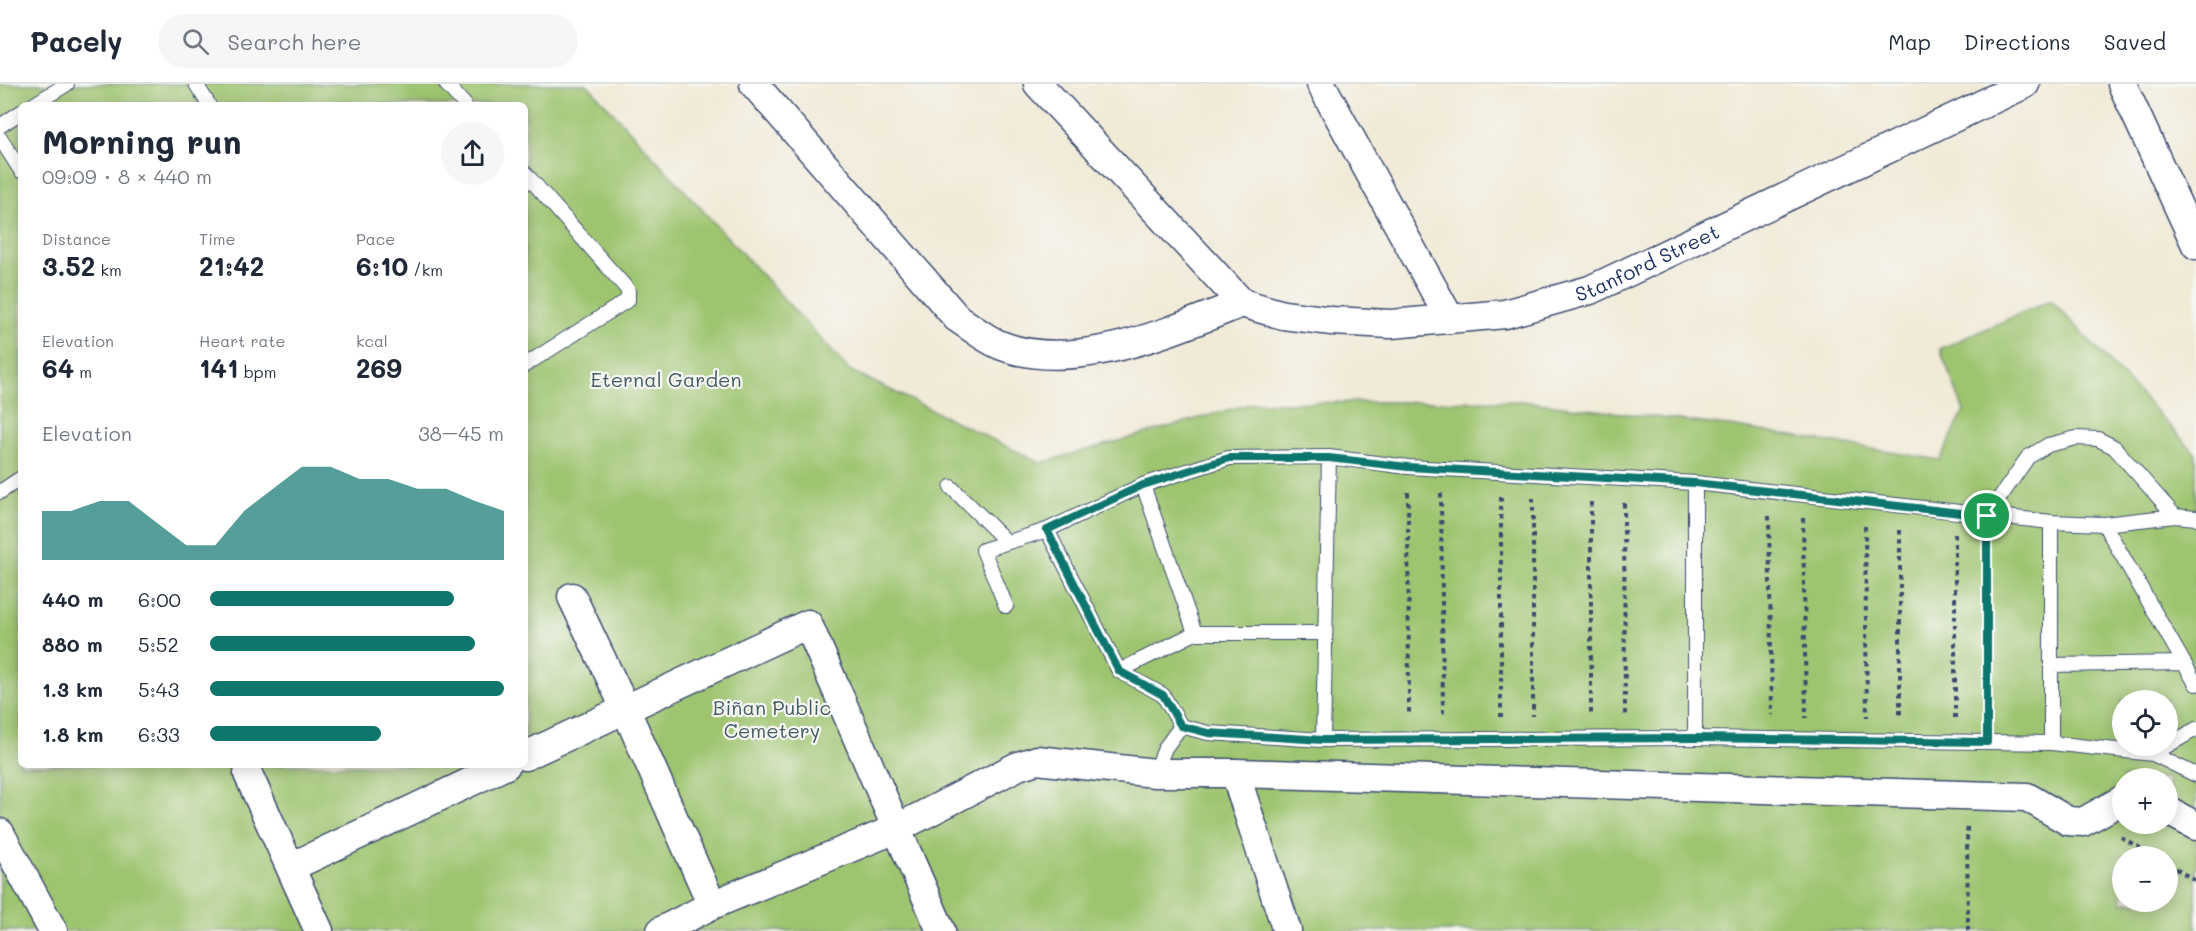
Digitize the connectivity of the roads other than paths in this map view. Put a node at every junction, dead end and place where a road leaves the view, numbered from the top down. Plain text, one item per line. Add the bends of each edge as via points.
1 (67, 84) edge
2 (196, 84) edge
3 (446, 84) edge
4 (754, 84) edge
5 (1038, 84) edge
6 (1321, 84) edge
7 (2025, 84) edge
8 (2121, 84) edge
9 (38, 102) edge
10 (207, 102) edge
11 (462, 102) edge
12 (18, 114) edge
13 (0, 126) edge
14 (0, 138) edge
15 (18, 166) edge
16 (528, 176) edge
17 (2194, 236) edge
18 (1242, 303) junction
19 (1450, 319) junction
20 (528, 363) edge
21 (1329, 458) junction
22 (18, 480) edge
23 (1695, 483) junction
24 (1143, 485) junction
25 (951, 487) dead end
26 (0, 492) edge
27 (1987, 516) junction
28 (2175, 516) junction
29 (2196, 518) edge
30 (2051, 522) junction
31 (2104, 524) junction
32 (1047, 530) junction
33 (1007, 542) junction
34 (572, 597) dead end
35 (1006, 606) dead end
36 (1195, 633) junction
37 (1325, 633) junction
38 (2183, 663) junction
39 (2052, 665) junction
40 (1119, 671) junction
41 (2196, 684) edge
42 (625, 708) junction
43 (1181, 726) junction
44 (2196, 729) edge
45 (1695, 738) junction
46 (2178, 739) edge
47 (1323, 740) junction
48 (2051, 743) junction
49 (2112, 749) edge
50 (528, 755) edge
51 (2159, 756) edge
52 (500, 768) edge
53 (1155, 772) junction
54 (1235, 773) junction
55 (248, 774) dead end
56 (2196, 775) edge
57 (2112, 806) edge
58 (2178, 816) edge
59 (2196, 826) edge
60 (896, 829) junction
61 (0, 833) edge
62 (291, 867) junction
63 (712, 905) junction
64 (670, 929) edge
65 (53, 931) edge
66 (319, 931) edge
67 (941, 931) edge
68 (1287, 931) edge

1 - 9 lane
2 - 10 lane
3 - 11 lane
4 - 18 street via 957,318 999,345 1038,354 1087,353 1137,343
5 - 18 street
6 - 19 street
7 - 19 street, Stanford Street via 1590,290 1505,314
8 - 17 street
12 - 13 lane
14 - 15 lane
16 - 20 lane via 629,295 628,300
18 - 19 street, Stanford Street via 1283,315 1332,321 1392,324
21 - 23 lane via 1408,467
21 - 24 lane via 1229,458
21 - 37 lane
22 - 26 lane
23 - 27 lane
23 - 45 lane
24 - 32 lane
24 - 36 lane
25 - 33 lane
27 - 28 lane via 2028,458 2048,445 2076,438 2098,439 2114,447
27 - 30 lane
28 - 29 lane
28 - 31 lane
30 - 31 lane
30 - 39 lane
31 - 38 lane
32 - 33 lane
32 - 40 lane
33 - 35 lane via 983,550
34 - 42 street
36 - 37 lane
36 - 40 lane
37 - 47 lane
38 - 39 lane
38 - 41 lane
39 - 48 lane
40 - 43 lane via 1163,695
42 - 50 street
42 - 60 street via 808,624
42 - 63 street
43 - 47 lane via 1208,733
43 - 53 lane via 1164,748
44 - 46 lane
45 - 47 lane
45 - 48 lane
48 - 49 lane
51 - 56 lane
52 - 62 street
53 - 54 street
53 - 60 street via 1037,760
54 - 57 street via 2027,797 2068,821 2083,822
54 - 68 street
55 - 62 street
58 - 59 street
60 - 63 street
60 - 67 street
61 - 65 street
62 - 66 street
63 - 64 street

